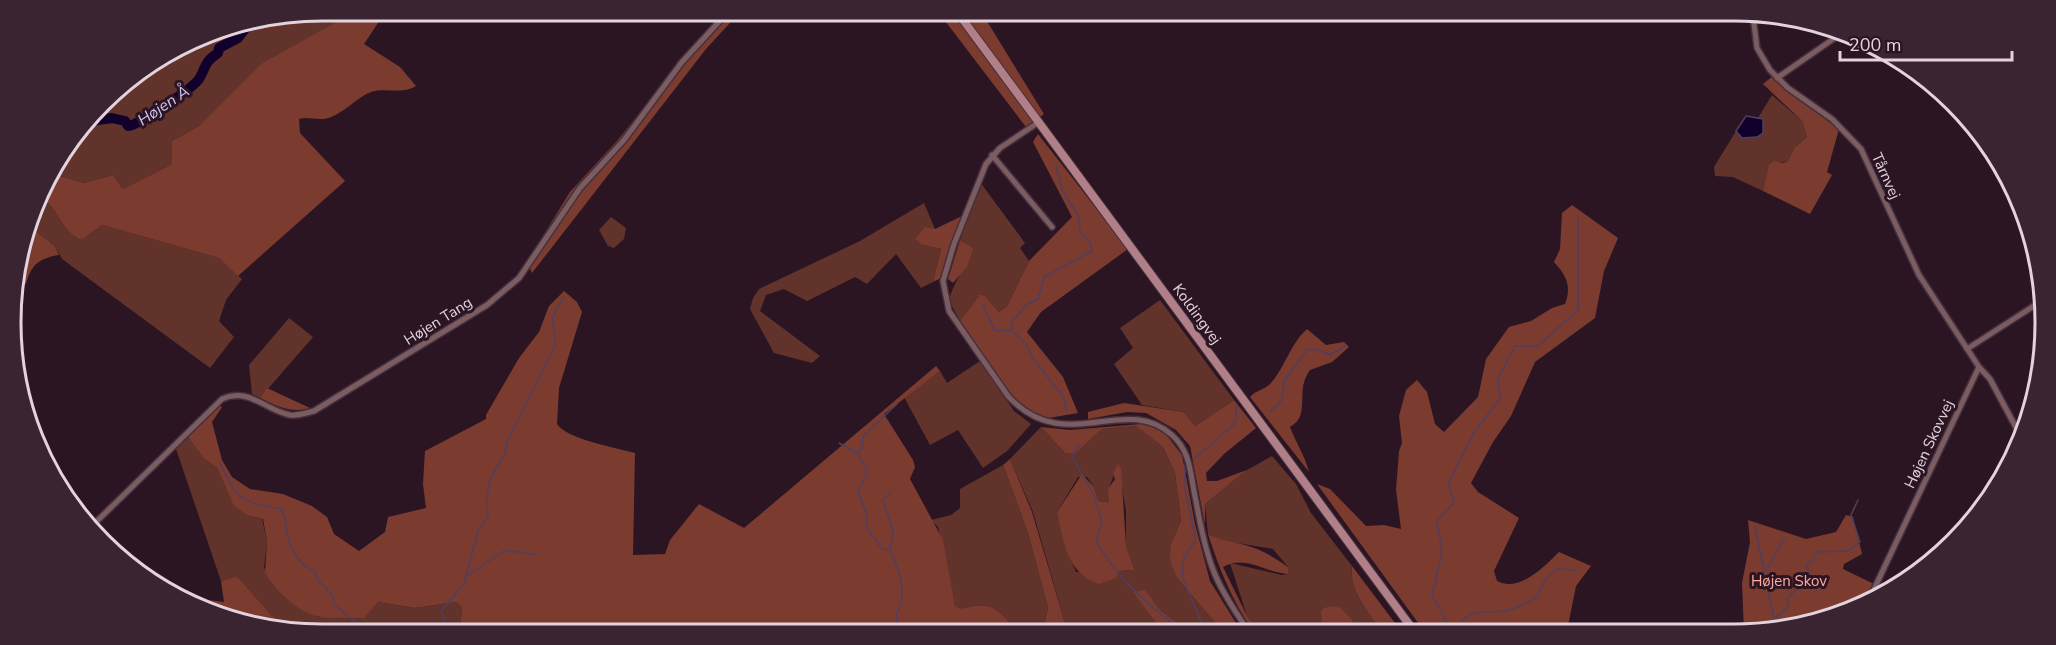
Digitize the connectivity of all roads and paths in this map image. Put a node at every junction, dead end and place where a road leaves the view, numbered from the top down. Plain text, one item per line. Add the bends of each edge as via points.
1 (720, 21) edge
2 (964, 21) edge
3 (1754, 22) edge
4 (1834, 38) edge
5 (1777, 78) junction
6 (1039, 122) junction
7 (992, 155) junction
8 (1052, 227) dead end
9 (2034, 306) edge
10 (1967, 349) junction
11 (1979, 367) junction
12 (2016, 427) edge
13 (97, 522) edge
14 (1874, 589) edge
15 (1244, 624) edge
16 (1409, 624) edge

1 - 13 street, Højen Tang via 580,188 532,262 504,293 314,411 291,415 247,396 237,394 222,399
2 - 6 main road, Koldingvej
3 - 5 street, Tårnvej via 1760,55
4 - 5 street
5 - 10 street, Tårnvej via 1832,119 1861,149 1919,275
6 - 7 street
6 - 16 main road, Koldingvej
7 - 8 street
7 - 15 street via 977,182 944,282 949,311 1008,396 1018,408 1038,420 1069,426 1144,420 1173,436 1188,455 1213,571
9 - 10 street
10 - 11 street, Tårnvej
11 - 12 street via 1990,379
11 - 14 street, Højen Skovvej

